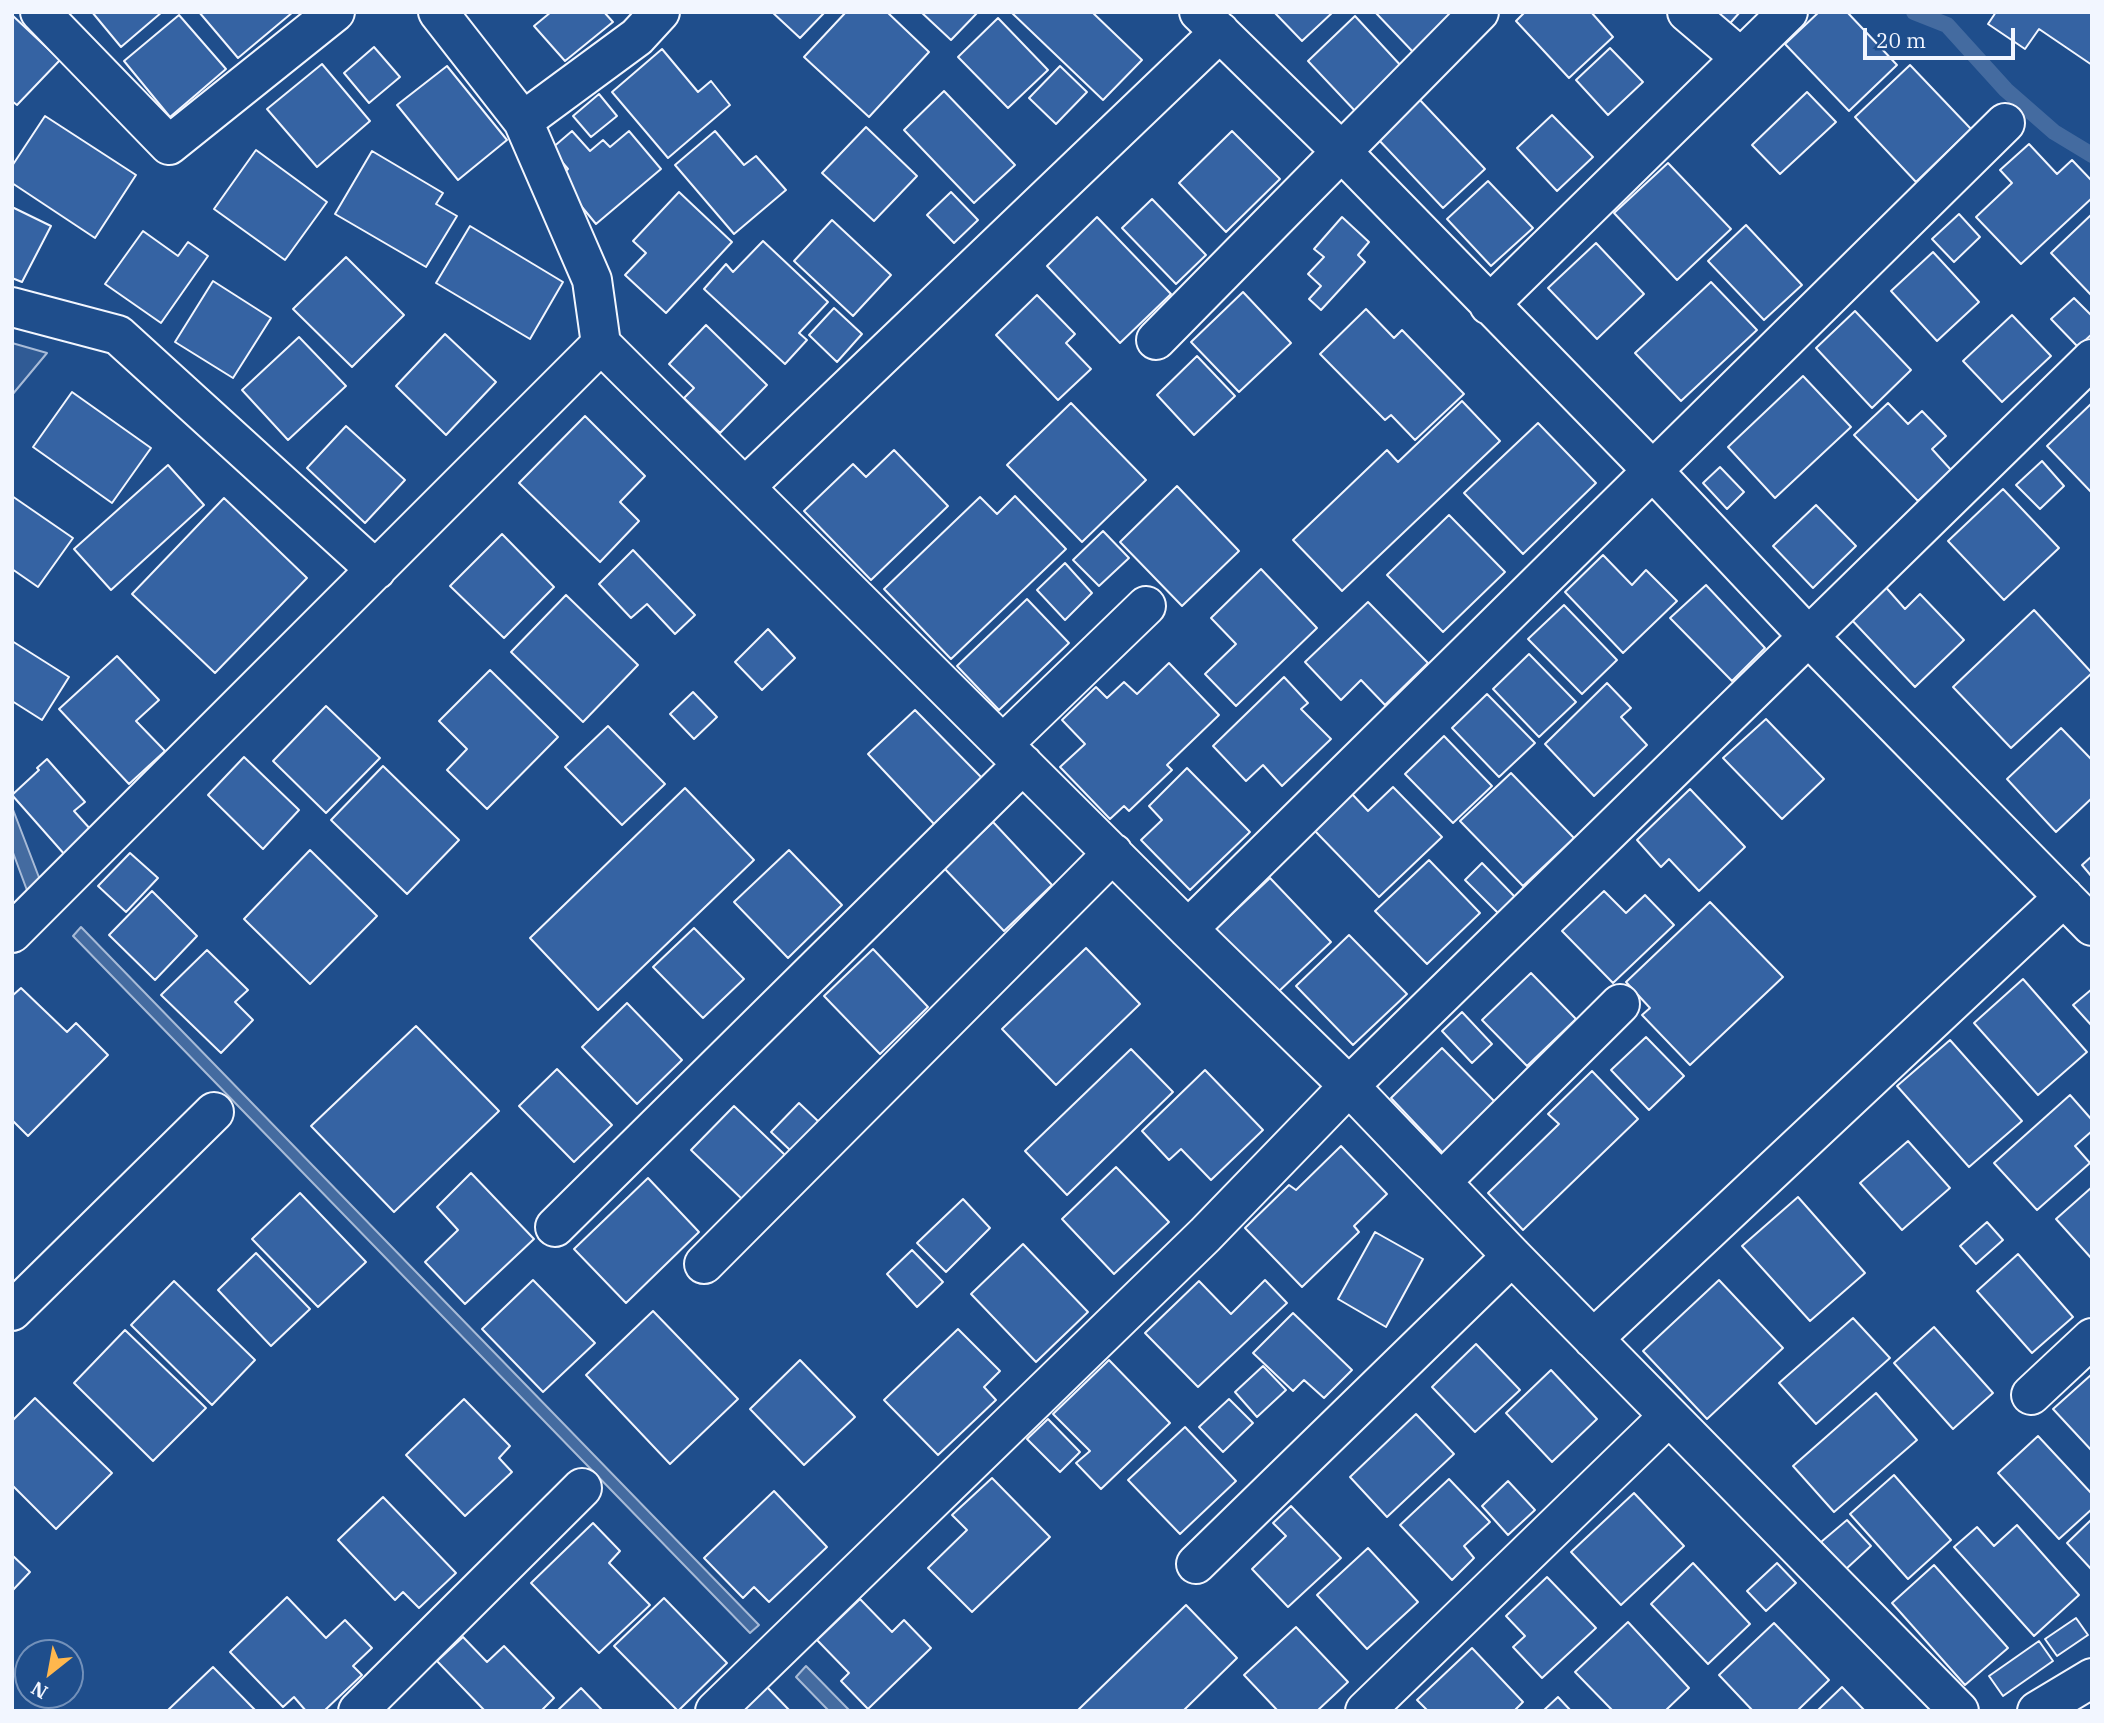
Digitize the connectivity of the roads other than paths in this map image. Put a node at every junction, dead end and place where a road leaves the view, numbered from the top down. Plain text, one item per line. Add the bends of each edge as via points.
1 (40, 12) edge
2 (335, 12) edge
3 (438, 12) edge
4 (660, 12) edge
5 (1479, 12) edge
6 (1687, 12) edge
7 (1788, 12) edge
8 (1209, 22) edge
9 (1741, 58) junction
10 (523, 121) junction
11 (2005, 123) dead end
12 (1341, 151) junction
13 (1489, 305) junction
14 (12, 307) edge
15 (1156, 340) dead end
16 (601, 344) junction
17 (2092, 359) edge
18 (1652, 470) junction
19 (746, 486) junction
20 (376, 570) junction
21 (1146, 606) dead end
22 (1808, 636) junction
23 (1013, 754) junction
24 (1113, 853) junction
25 (2064, 897) junction
26 (2092, 926) edge
27 (1188, 929) junction
28 (12, 933) edge
29 (1620, 1004) dead end
30 (1349, 1086) junction
31 (214, 1112) dead end
32 (1441, 1182) junction
33 (555, 1227) dead end
34 (1512, 1256) junction
35 (704, 1264) dead end
36 (12, 1311) edge
37 (2092, 1338) edge
38 (1593, 1339) junction
39 (2031, 1395) dead end
40 (1669, 1416) junction
41 (582, 1488) dead end
42 (1196, 1564) dead end
43 (2092, 1678) edge
44 (358, 1711) edge
45 (715, 1711) edge
46 (1365, 1711) edge
47 (1959, 1711) edge
48 (2037, 1711) edge

1 - 2 street via 169,145
3 - 10 street
4 - 10 street via 637,37
5 - 12 street
6 - 9 street
7 - 9 street
8 - 12 street
8 - 19 street
9 - 13 street
10 - 16 street via 592,280
11 - 18 street
12 - 13 street
12 - 15 street
13 - 18 street
14 - 20 street via 118,335
16 - 19 street
16 - 20 street
17 - 22 street
18 - 22 street
18 - 27 street
19 - 23 street
20 - 28 street
21 - 23 street
22 - 25 street
22 - 30 street
23 - 24 street
23 - 33 street
24 - 27 street
24 - 35 street
25 - 26 street
25 - 38 street
27 - 30 street
29 - 32 street
30 - 32 street
30 - 45 street via 1205,1234
31 - 36 street
32 - 34 street
34 - 38 street
34 - 42 street
37 - 39 street
38 - 40 street
40 - 46 street
40 - 47 street
41 - 44 street
43 - 48 street

